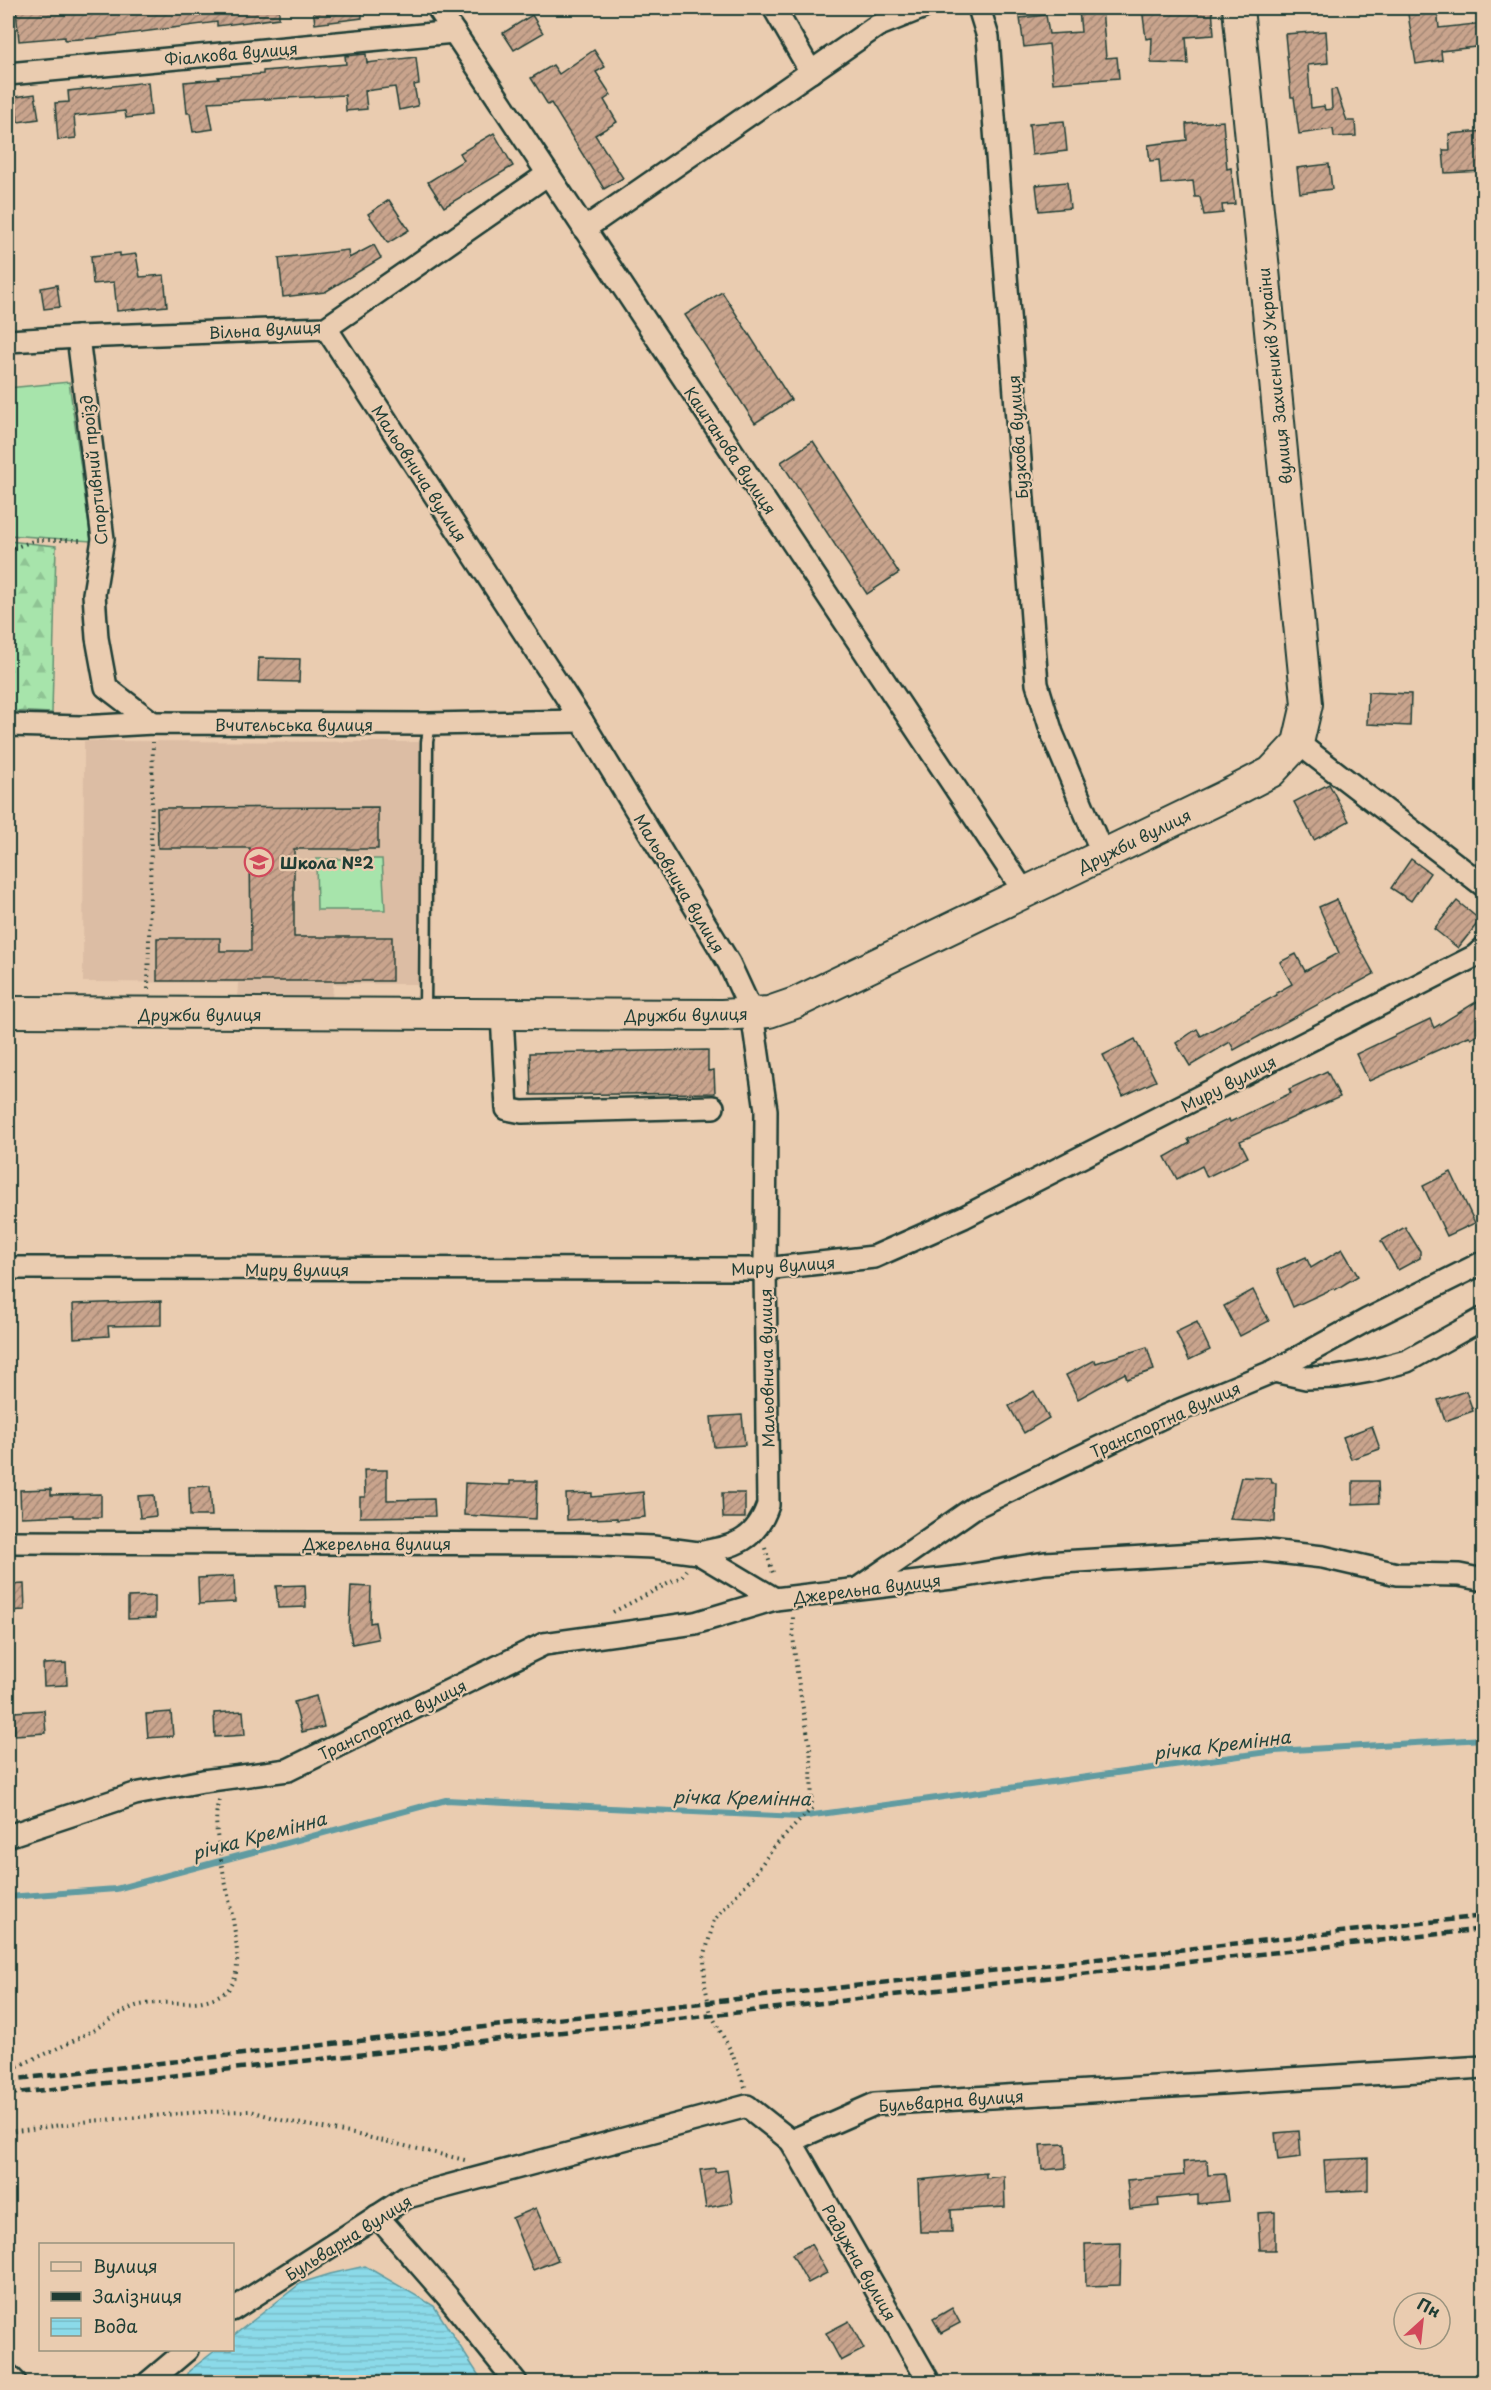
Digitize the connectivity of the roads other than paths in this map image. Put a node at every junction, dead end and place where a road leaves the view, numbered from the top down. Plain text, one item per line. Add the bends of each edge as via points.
1 (438, 8) edge
2 (774, 8) edge
3 (922, 8) edge
4 (979, 8) edge
5 (1238, 8) edge
6 (454, 32) junction
7 (811, 72) junction
8 (8, 74) edge
9 (548, 174) junction
10 (585, 229) junction
11 (326, 328) junction
12 (78, 337) junction
13 (8, 341) edge
14 (582, 721) junction
15 (153, 723) junction
16 (430, 724) junction
17 (8, 725) edge
18 (1298, 743) junction
19 (1103, 855) junction
20 (1484, 886) edge
21 (1025, 893) junction
22 (1484, 948) edge
23 (8, 1012) edge
24 (752, 1013) junction
25 (425, 1015) junction
26 (501, 1015) junction
27 (713, 1107) dead end
28 (1484, 1262) edge
29 (8, 1268) edge
30 (765, 1269) junction
31 (1484, 1318) edge
32 (1274, 1371) junction
33 (8, 1542) edge
34 (698, 1553) junction
35 (1484, 1580) edge
36 (855, 1590) junction
37 (783, 1598) junction
38 (8, 1836) edge
39 (1484, 2067) edge
40 (791, 2141) junction
41 (377, 2216) junction
42 (234, 2309) edge
43 (185, 2351) edge
44 (8, 2375) edge
45 (15, 2382) edge
46 (149, 2382) edge
47 (516, 2382) edge
48 (929, 2382) edge

1 - 6 street, Каштанова вулиця
2 - 7 street
3 - 7 street via 877,26
4 - 19 street, Бузкова вулиця via 988,37 1037,684 1052,733
5 - 18 street, вулиця Захисників України via 1307,704
6 - 8 street, Фіалкова вулиця
6 - 9 street, Каштанова вулиця
7 - 10 street
9 - 10 street, Каштанова вулиця
9 - 11 street, Вільна вулиця
10 - 21 street, Каштанова вулиця
11 - 12 street, Вільна вулиця
11 - 14 street, Мальовнича вулиця
12 - 13 street, Вільна вулиця
12 - 15 street, Спортивний проїзд via 103,539 94,594 106,687
14 - 16 street, Вчительська вулиця
14 - 24 street, Мальовнича вулиця via 729,963
15 - 16 street, Вчительська вулиця
15 - 17 street, Вчительська вулиця via 81,727
16 - 25 lane
18 - 19 street, Дружби вулиця via 1271,772
18 - 20 street
19 - 21 street, Дружби вулиця
21 - 24 street, Дружби вулиця via 795,1003
22 - 30 street, Миру вулиця via 964,1217 874,1257
23 - 25 street, Дружби вулиця
24 - 26 street, Дружби вулиця
24 - 30 street, Мальовнича вулиця via 766,1110
25 - 26 street, Дружби вулиця
26 - 27 street via 507,1109 522,1112
28 - 32 street, Транспортна вулиця
29 - 30 street, Миру вулиця
30 - 34 street, Мальовнича вулиця via 768,1505 762,1522 735,1545
31 - 32 street via 1407,1361 1370,1371 1306,1378
32 - 36 street, Транспортна вулиця via 1165,1416 975,1507
33 - 34 street, Джерельна вулиця via 574,1544
34 - 37 street, Джерельна вулиця
35 - 36 street, Джерельна вулиця via 1459,1575 1397,1575 1323,1557 1260,1550 1044,1563
36 - 37 street, Джерельна вулиця
37 - 38 street, Транспортна вулиця via 695,1623 544,1644 288,1770 135,1794
39 - 40 street, Бульварна вулиця via 875,2104
40 - 41 street, Бульварна вулиця via 747,2106 407,2197
40 - 48 street, Радужна вулиця
41 - 42 street, Бульварна вулиця
41 - 47 street
43 - 46 street
44 - 45 street

